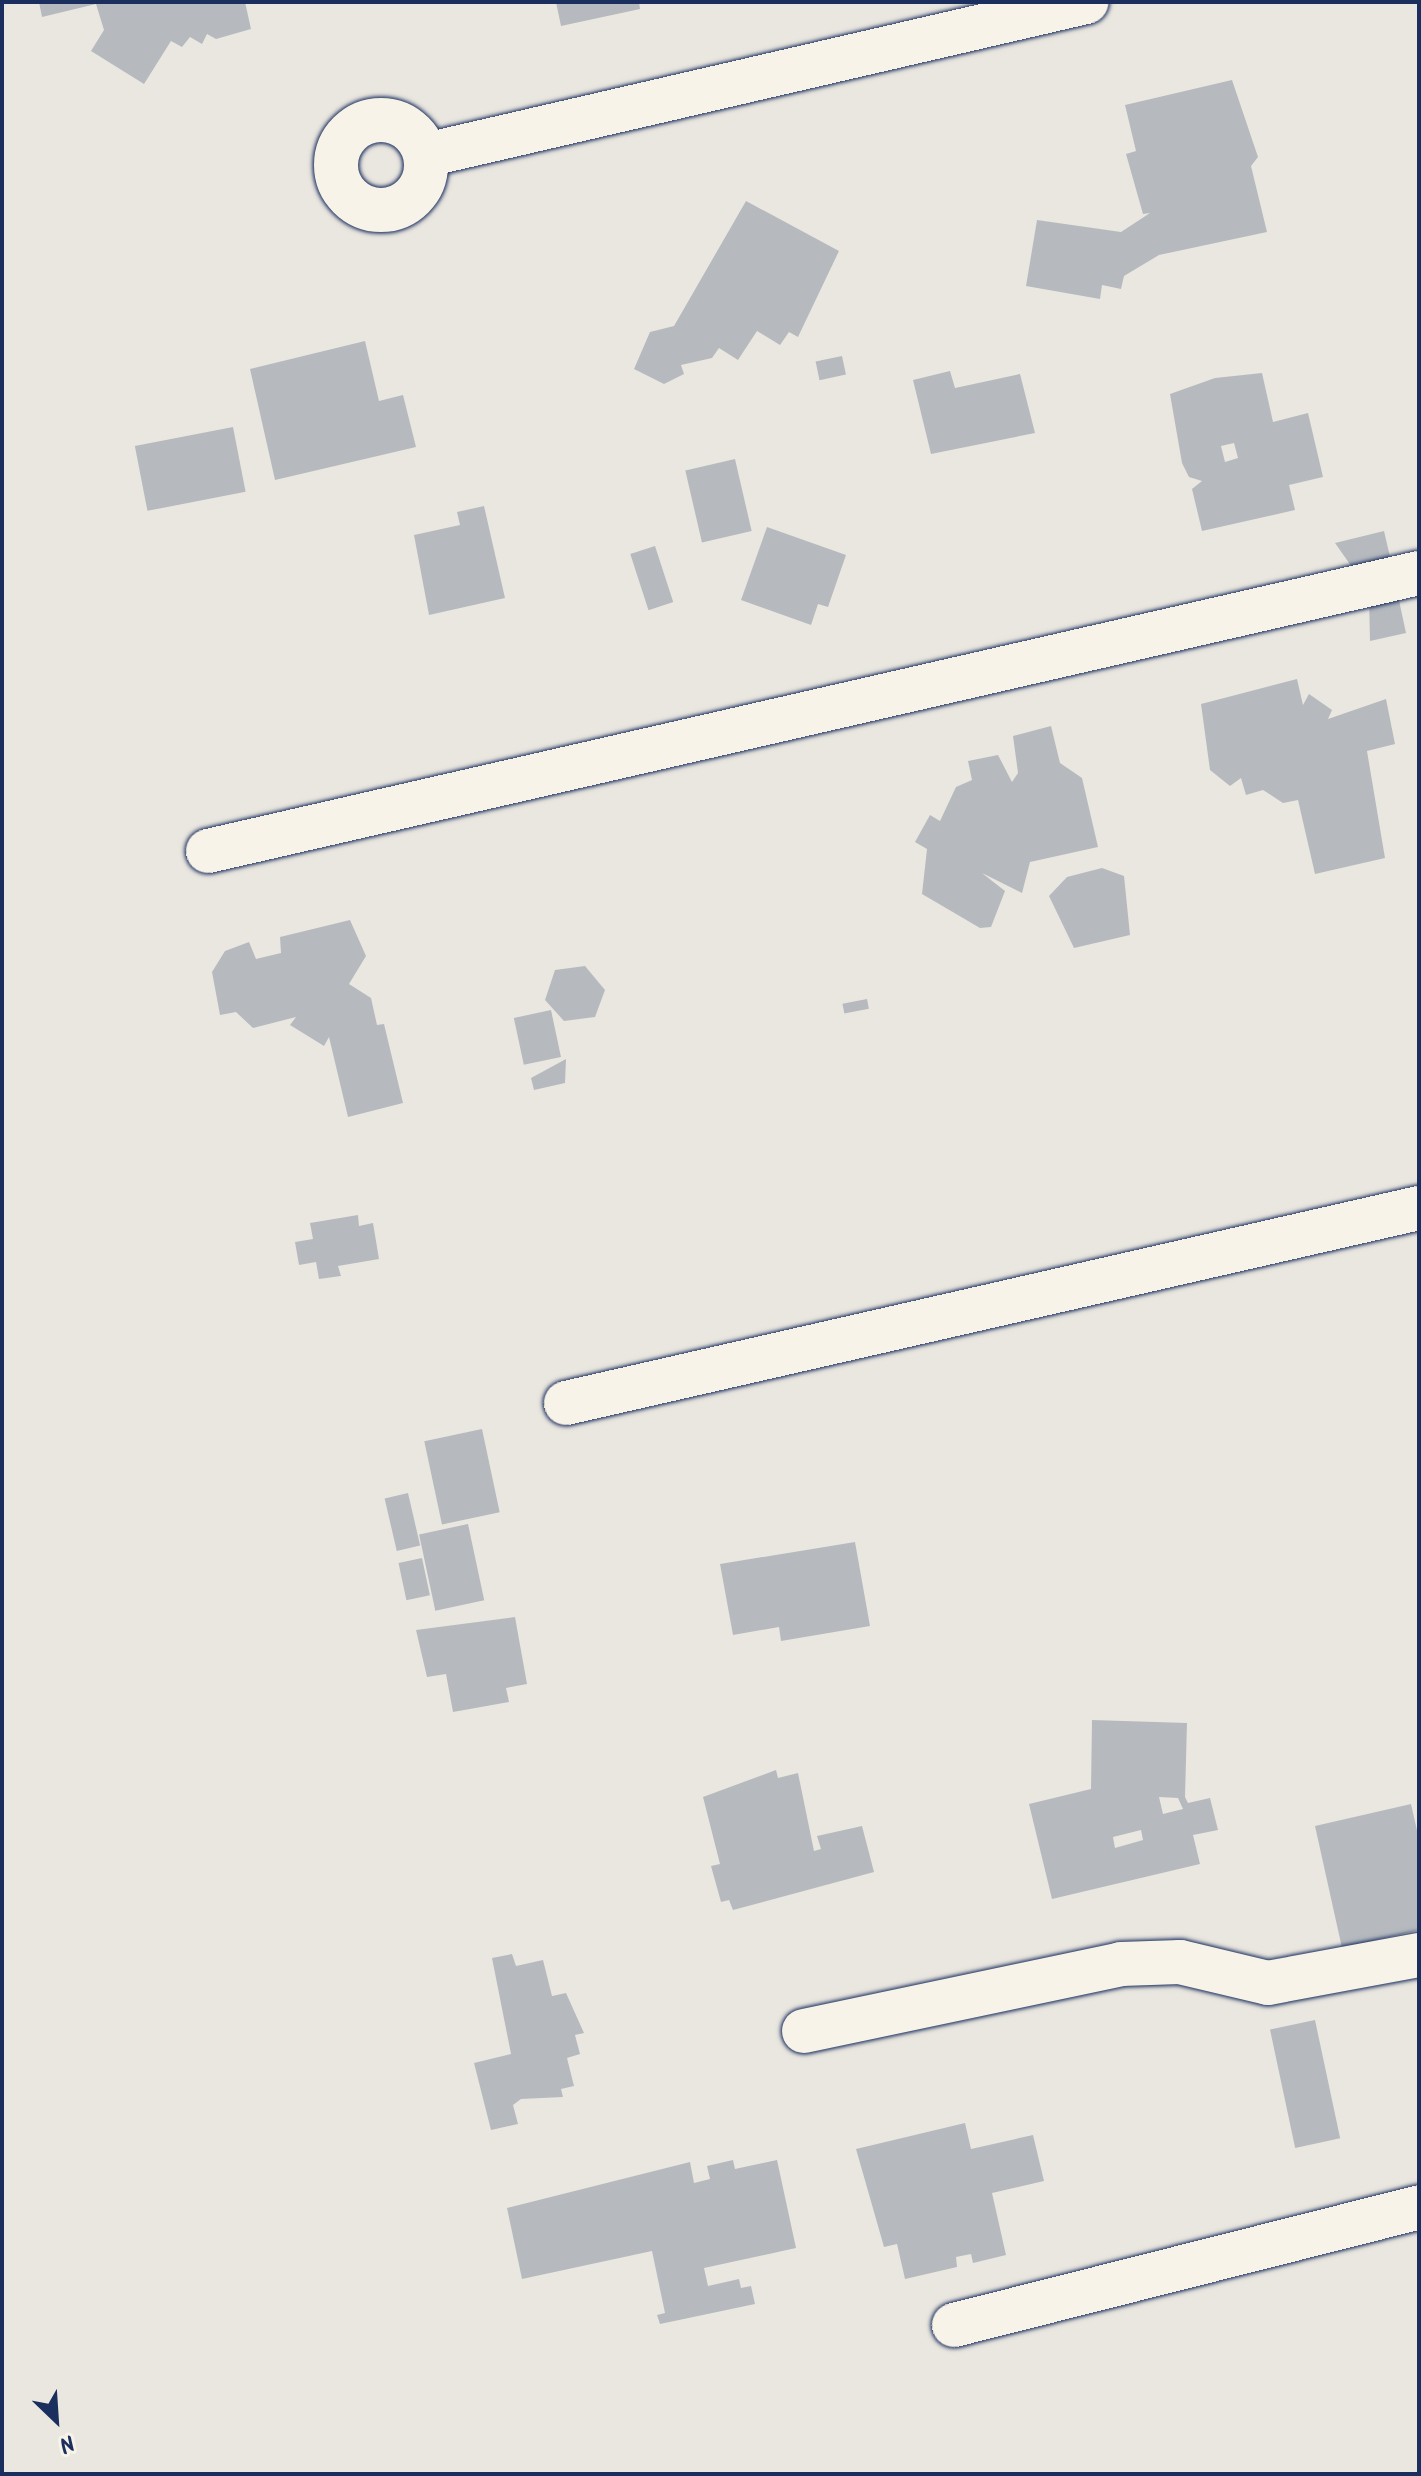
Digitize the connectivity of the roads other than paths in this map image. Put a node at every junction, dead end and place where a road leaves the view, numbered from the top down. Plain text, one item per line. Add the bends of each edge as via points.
1 (1086, 2) edge
2 (426, 155) dead end
3 (1419, 573) edge
4 (208, 851) dead end
5 (1419, 1208) edge
6 (566, 1403) dead end
7 (1419, 1955) edge
8 (804, 2031) dead end
9 (1419, 2207) edge
10 (954, 2325) dead end

1 - 2 street
3 - 4 street
5 - 6 street
7 - 8 street via 1268,1983 1180,1962 1121,1964
9 - 10 street

